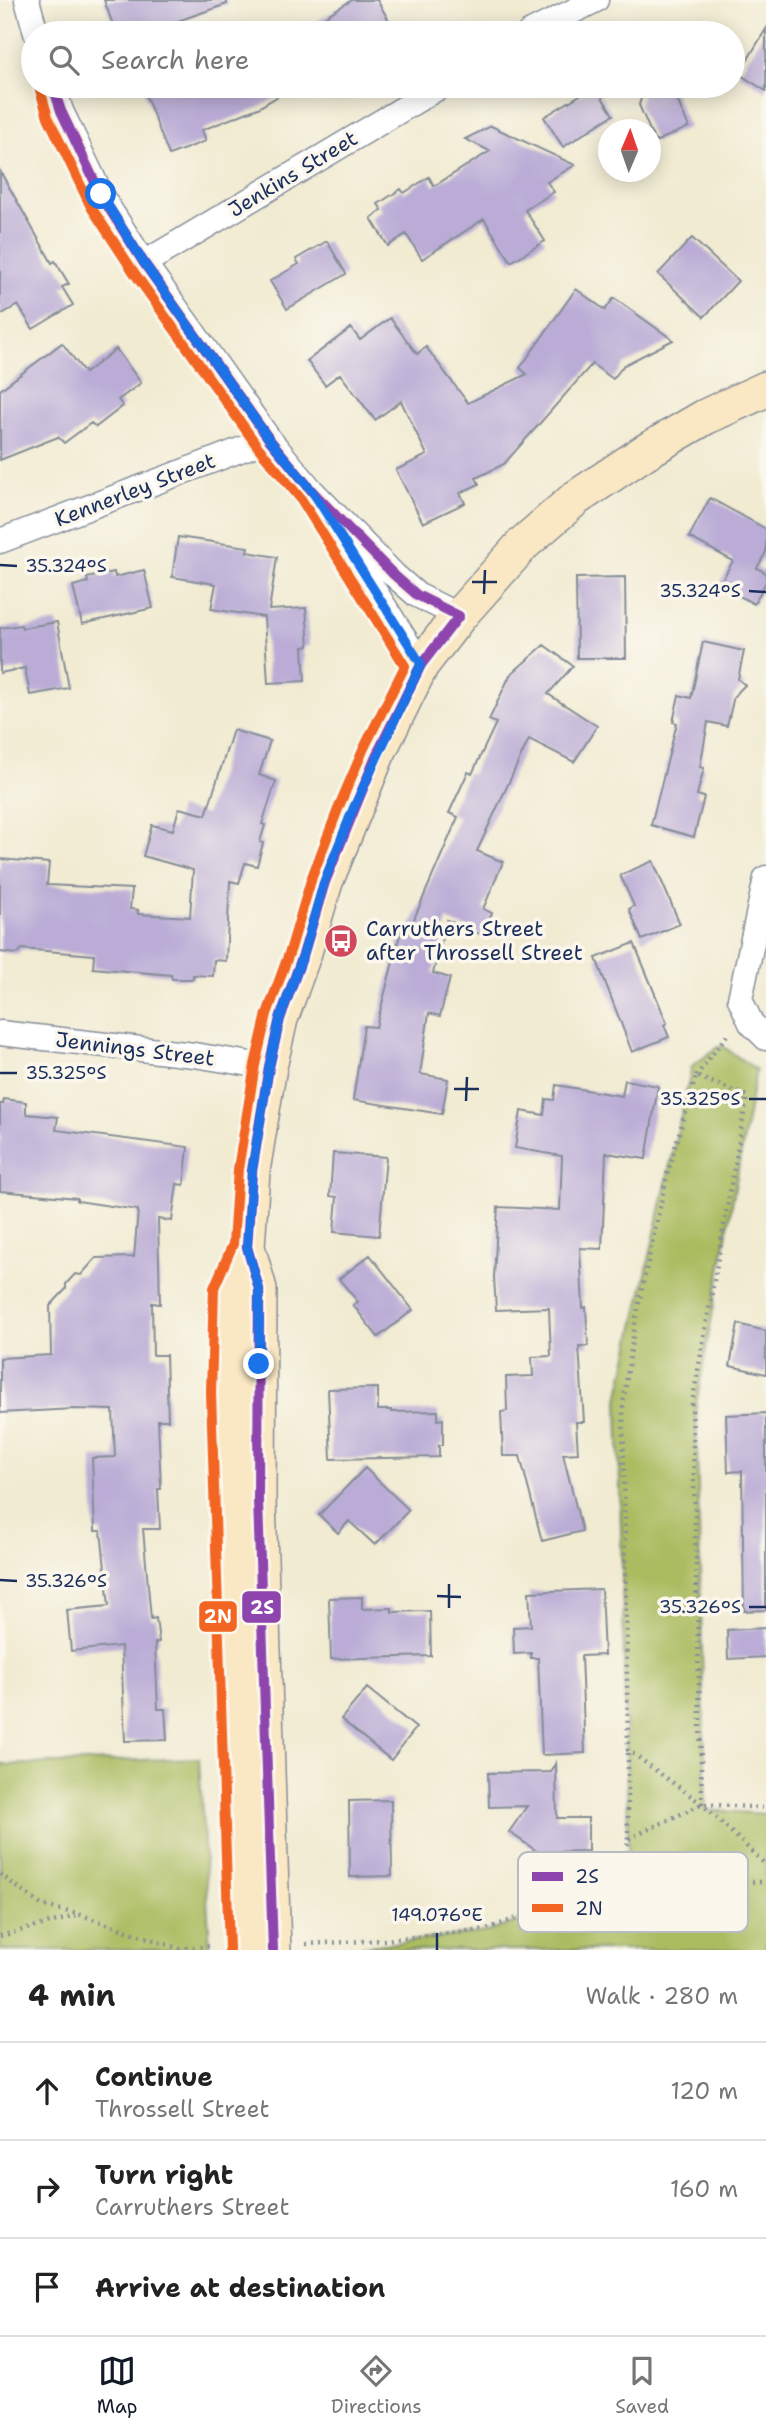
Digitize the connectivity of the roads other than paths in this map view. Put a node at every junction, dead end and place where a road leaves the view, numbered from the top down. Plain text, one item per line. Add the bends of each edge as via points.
1 (27, 0) edge
2 (596, 0) edge
3 (33, 21) edge
4 (553, 21) edge
5 (57, 98) edge
6 (421, 98) edge
7 (144, 263) junction
8 (766, 388) edge
9 (269, 439) junction
10 (312, 491) junction
11 (0, 541) edge
12 (459, 616) junction
13 (421, 664) junction
14 (766, 877) edge
15 (0, 1033) edge
16 (766, 1038) edge
17 (269, 1067) junction
18 (247, 1247) junction
19 (285, 1947) edge
20 (229, 1948) edge

1 - 3 street
2 - 4 street
5 - 7 street via 101,194
6 - 7 street, Jenkins Street
7 - 9 street
8 - 12 main road via 705,416 576,498 523,544
9 - 10 street
9 - 11 street, Kennerley Street
10 - 12 street via 416,595
10 - 13 street
12 - 13 main road
13 - 17 main road via 377,754 324,882
14 - 16 street via 740,999 747,1017
15 - 17 street, Jennings Street
17 - 18 main road via 252,1171
18 - 19 main road via 259,1289 258,1500
18 - 20 main road via 228,1290 225,1393

